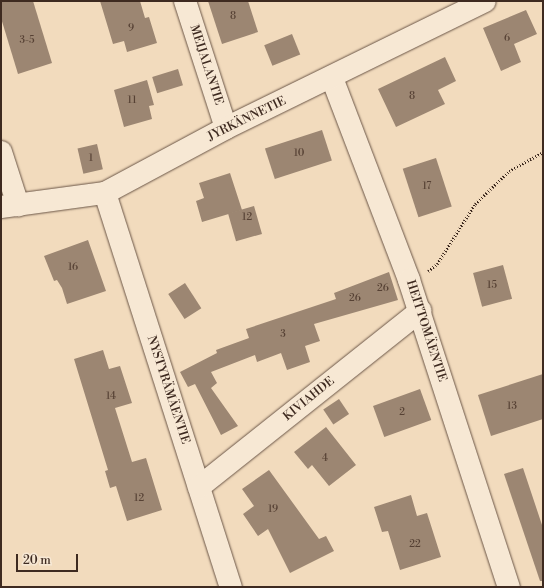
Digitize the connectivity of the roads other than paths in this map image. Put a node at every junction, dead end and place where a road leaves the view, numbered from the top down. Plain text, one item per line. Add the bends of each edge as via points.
1 (185, 1) edge
2 (485, 1) edge
3 (332, 78) junction
4 (226, 128) junction
5 (1, 152) edge
6 (105, 193) junction
7 (9, 206) edge
8 (420, 311) junction
9 (199, 487) junction
10 (231, 587) edge
11 (509, 587) edge

1 - 4 street, MEIJALANTIE
2 - 3 street, JYRKÄNNETIE
3 - 4 street, JYRKÄNNETIE
3 - 8 street, HEITTOMÄENTIE
4 - 6 street, JYRKÄNNETIE
5 - 7 street
6 - 7 street, JYRKÄNNETIE
6 - 9 street, NYSTYRÄMÄENTIE
8 - 9 street, KIVIAHDE
8 - 11 street, HEITTOMÄENTIE
9 - 10 street, NYSTYRÄMÄENTIE

